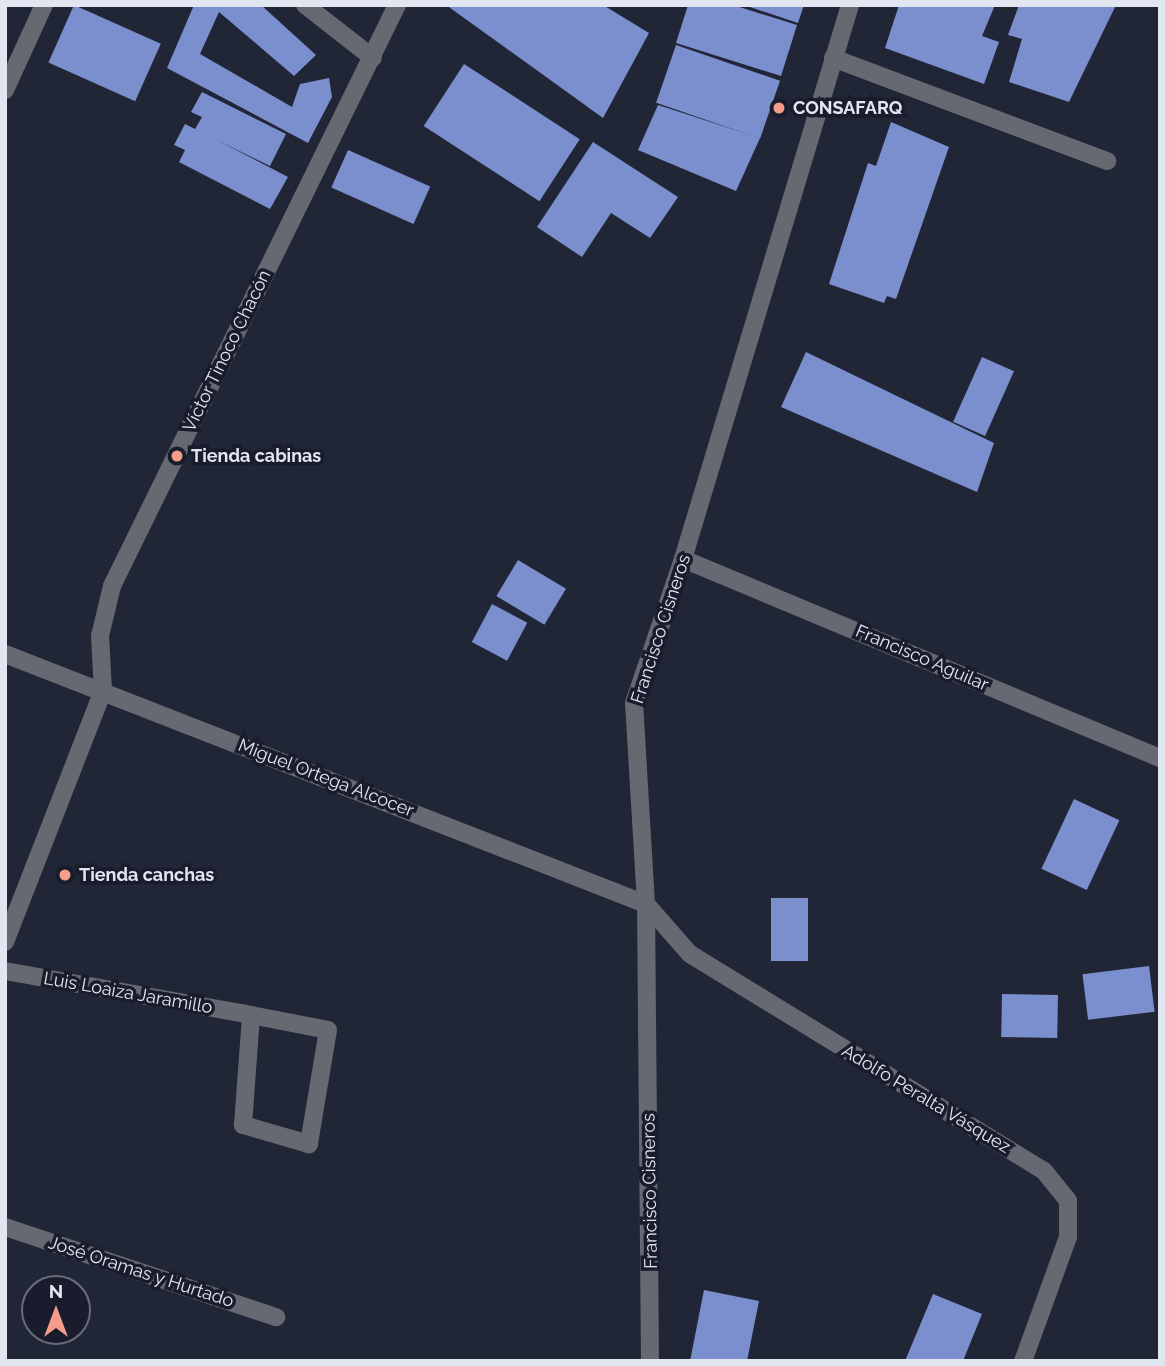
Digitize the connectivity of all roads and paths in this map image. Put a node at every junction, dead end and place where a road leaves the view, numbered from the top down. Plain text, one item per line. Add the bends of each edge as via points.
1 (44, 5) edge
2 (305, 5) edge
3 (397, 5) edge
4 (850, 5) edge
5 (373, 58) junction
6 (833, 58) junction
7 (5, 90) edge
8 (1107, 161) dead end
9 (683, 559) junction
10 (5, 654) edge
11 (103, 691) junction
12 (1160, 758) edge
13 (646, 904) junction
14 (5, 942) edge
15 (5, 971) edge
16 (251, 1015) junction
17 (5, 1227) edge
18 (276, 1317) dead end
19 (650, 1361) edge
20 (1023, 1361) edge

1 - 7 street
2 - 5 street
3 - 5 street, Víctor Tinoco Chacón
4 - 6 street, Francisco Cisneros
5 - 11 street, Víctor Tinoco Chacón via 111,586 100,636
6 - 8 street
6 - 9 street, Francisco Cisneros
9 - 12 street, Francisco Aguilar
9 - 13 street, Francisco Cisneros via 634,703
10 - 11 street, Miguel Ortega Alcocer
11 - 13 street, Miguel Ortega Alcocer
11 - 14 street, Víctor Tinoco Chacón
13 - 19 street, Francisco Cisneros
13 - 20 street, Adolfo Peralta Vásquez via 690,954 1044,1171 1068,1201 1068,1237
15 - 16 street, Luis Loaiza Jaramillo
16 - 16 street, Luis Loaiza Jaramillo via 328,1030 309,1143 243,1125
17 - 18 street, José Oramas y Hurtado

